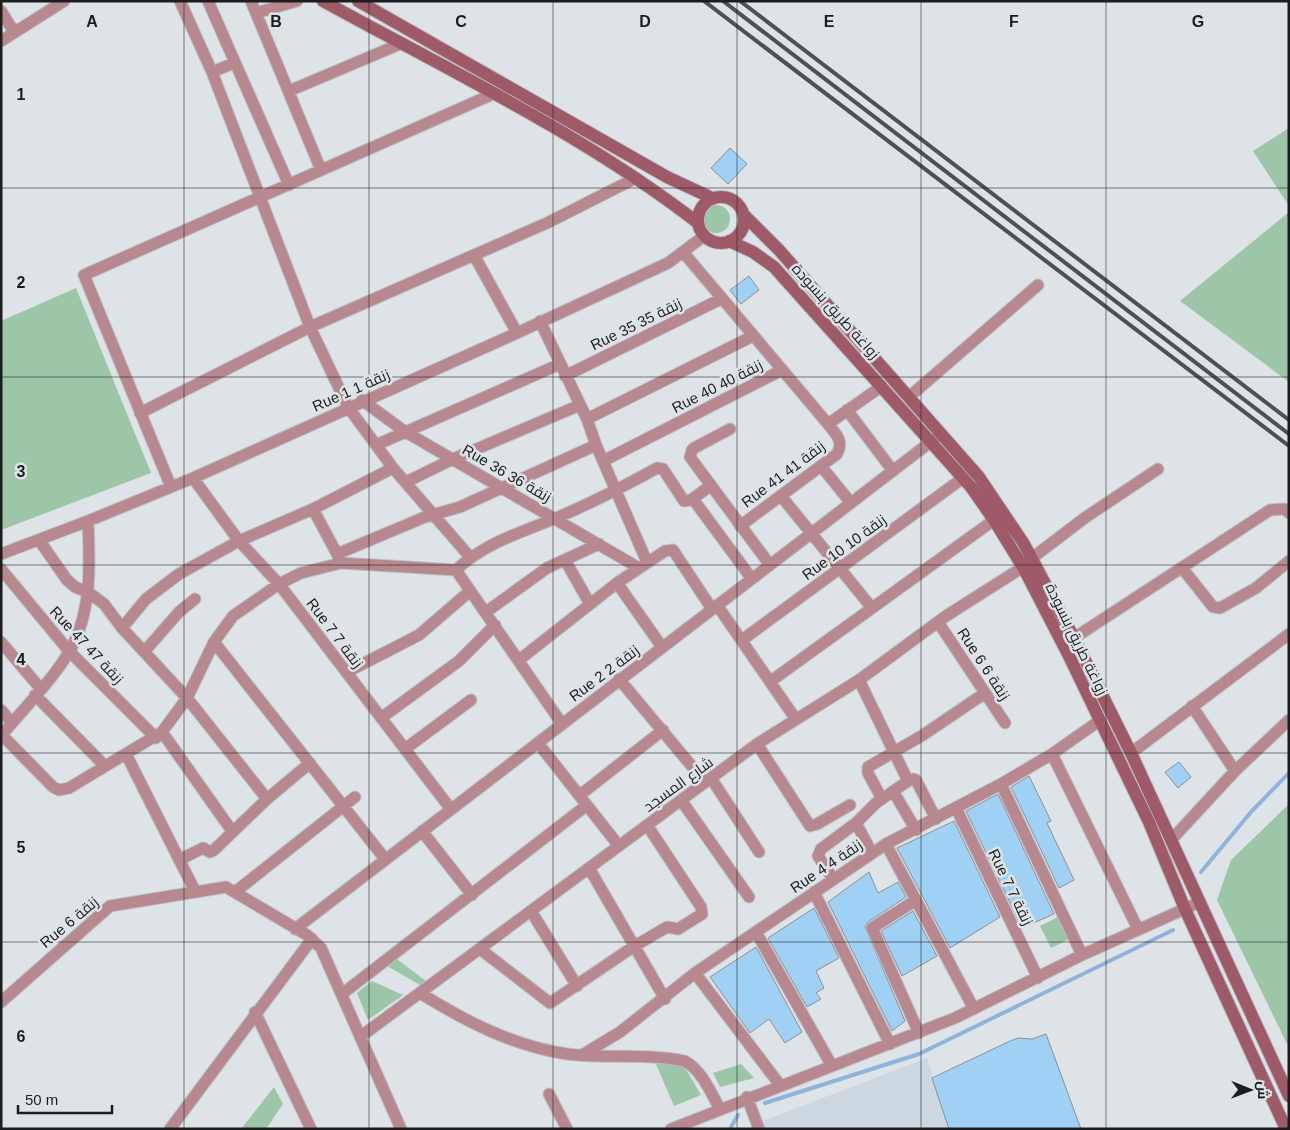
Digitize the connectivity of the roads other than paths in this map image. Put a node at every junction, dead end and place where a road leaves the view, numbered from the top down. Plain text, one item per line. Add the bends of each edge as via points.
1 (180, 1) edge
2 (208, 1) edge
3 (251, 1) edge
4 (297, 1) edge
5 (323, 1) edge
6 (358, 1) edge
7 (57, 3) edge
8 (1, 11) edge
9 (256, 13) junction
10 (14, 32) junction
11 (1, 41) edge
12 (400, 44) junction
13 (234, 63) junction
14 (212, 72) junction
15 (289, 91) junction
16 (493, 94) junction
17 (321, 170) junction
18 (636, 178) junction
19 (289, 185) junction
20 (712, 198) junction
21 (259, 199) junction
22 (743, 214) junction
23 (698, 223) junction
24 (704, 236) junction
25 (729, 241) junction
26 (683, 252) junction
27 (474, 255) junction
28 (1038, 285) dead end
29 (721, 299) junction
30 (540, 321) junction
31 (310, 327) junction
32 (517, 333) junction
33 (752, 336) junction
34 (560, 364) junction
35 (782, 370) junction
36 (565, 376) junction
37 (882, 386) junction
38 (909, 397) junction
39 (362, 400) junction
40 (580, 405) junction
41 (348, 407) junction
42 (847, 410) junction
43 (140, 413) junction
44 (587, 419) junction
45 (828, 424) junction
46 (730, 429) dead end
47 (404, 431) junction
48 (936, 437) junction
49 (376, 445) junction
50 (596, 445) junction
51 (453, 459) junction
52 (603, 461) junction
53 (821, 466) junction
54 (393, 468) junction
55 (1158, 469) dead end
56 (893, 471) junction
57 (193, 478) junction
58 (963, 478) junction
59 (406, 482) junction
60 (710, 486) junction
61 (171, 487) junction
62 (502, 489) junction
63 (616, 491) junction
64 (780, 496) junction
65 (693, 499) junction
66 (851, 503) junction
67 (313, 509) junction
68 (1289, 513) edge
69 (434, 516) junction
70 (555, 518) junction
71 (994, 520) junction
72 (88, 521) junction
73 (740, 526) junction
74 (811, 533) junction
75 (39, 540) junction
76 (239, 541) junction
77 (599, 544) junction
78 (1, 554) edge
79 (470, 557) junction
80 (339, 559) junction
81 (565, 560) junction
82 (1289, 561) edge
83 (1027, 562) junction
84 (643, 565) junction
85 (770, 565) junction
86 (840, 568) junction
87 (1183, 568) junction
88 (1, 569) edge
89 (456, 570) junction
90 (752, 578) junction
91 (617, 582) junction
92 (279, 584) junction
93 (470, 591) junction
94 (88, 592) junction
95 (195, 600) dead end
96 (590, 604) junction
97 (715, 607) junction
98 (872, 608) junction
99 (486, 612) junction
100 (938, 622) junction
101 (495, 625) junction
102 (122, 628) junction
103 (1289, 634) edge
104 (1074, 638) junction
105 (742, 640) junction
106 (1, 642) edge
107 (214, 642) junction
108 (662, 647) junction
109 (69, 651) junction
110 (144, 652) junction
111 (518, 660) junction
112 (347, 672) junction
113 (619, 680) junction
114 (859, 680) junction
115 (771, 681) junction
116 (38, 692) junction
117 (985, 693) junction
118 (187, 698) junction
119 (471, 700) dead end
120 (1192, 706) junction
121 (1, 710) edge
122 (381, 718) junction
123 (795, 718) junction
124 (1289, 720) edge
125 (1099, 721) junction
126 (12, 723) junction
127 (562, 724) junction
128 (1005, 724) dead end
129 (663, 730) junction
130 (159, 735) junction
131 (2, 736) edge
132 (538, 743) junction
133 (757, 744) junction
134 (405, 749) junction
135 (894, 752) junction
136 (1131, 753) junction
137 (126, 754) junction
138 (1052, 754) junction
139 (310, 763) junction
140 (104, 765) junction
141 (1235, 771) junction
142 (708, 780) junction
143 (908, 780) junction
144 (1000, 784) junction
145 (893, 791) junction
146 (580, 795) junction
147 (355, 797) dead end
148 (882, 799) junction
149 (266, 800) junction
150 (681, 800) junction
151 (587, 805) junction
152 (850, 805) dead end
153 (344, 806) junction
154 (450, 808) junction
155 (956, 808) junction
156 (936, 819) junction
157 (856, 823) junction
158 (647, 825) junction
159 (916, 830) junction
160 (232, 831) junction
161 (422, 831) junction
162 (1172, 839) junction
163 (886, 844) junction
164 (619, 846) junction
165 (759, 852) dead end
166 (872, 853) junction
167 (385, 859) junction
168 (179, 860) junction
169 (589, 868) junction
170 (833, 879) junction
171 (232, 890) junction
172 (195, 891) junction
173 (814, 892) junction
174 (472, 895) junction
175 (749, 897) dead end
176 (916, 900) junction
177 (1200, 902) junction
178 (1185, 909) junction
179 (531, 911) junction
180 (296, 929) junction
181 (1138, 929) junction
182 (756, 932) junction
183 (312, 939) junction
184 (633, 947) junction
185 (480, 949) junction
186 (1082, 955) junction
187 (695, 973) junction
188 (1038, 978) junction
189 (577, 986) junction
190 (420, 993) junction
191 (342, 994) junction
192 (665, 999) junction
193 (1, 1002) edge
194 (974, 1009) junction
195 (255, 1012) junction
196 (919, 1033) junction
197 (360, 1037) junction
198 (890, 1044) junction
199 (582, 1055) junction
200 (832, 1066) junction
201 (780, 1085) junction
202 (550, 1094) dead end
203 (1289, 1096) edge
204 (747, 1097) junction
205 (720, 1109) junction
206 (170, 1129) edge
207 (311, 1129) edge
208 (401, 1129) edge
209 (566, 1129) edge
210 (671, 1129) edge
211 (758, 1129) edge
212 (1286, 1129) edge

1 - 14 street
2 - 13 street
3 - 9 street
4 - 9 street
5 - 12 main road
6 - 20 main road via 668,177
7 - 10 street
8 - 10 street
9 - 15 street
10 - 11 street
12 - 15 street
12 - 16 main road
13 - 14 street
13 - 19 street
14 - 21 street
15 - 17 street
16 - 17 street
16 - 18 main road
17 - 19 street
18 - 23 main road
18 - 27 street
19 - 21 street
20 - 22 main road via 722,196 732,200
20 - 23 main road via 701,208
21 - 31 street
21 - 43 street via 84,275
22 - 25 main road via 741,230
22 - 38 main road, زواغة طريق بنسودة
23 - 24 main road
24 - 25 main road via 714,242
24 - 26 street, Rue 1 زنقة 1
25 - 37 main road, زواغة طريق بنسودة via 774,267
26 - 29 street
26 - 30 street, Rue 1 زنقة 1 via 668,263
27 - 31 street
27 - 32 street
28 - 38 street
29 - 33 street
29 - 36 street, Rue 35 زنقة 35
30 - 32 street, Rue 1 زنقة 1
30 - 34 street
31 - 41 street
31 - 43 street
32 - 39 street, Rue 1 زنقة 1
33 - 35 street
33 - 44 street
34 - 36 street
34 - 47 street
35 - 45 street, Rue 40 زنقة 40
35 - 52 street, Rue 40 زنقة 40
36 - 40 street
37 - 42 street, Rue 41 زنقة 41
37 - 48 main road, زواغة طريق بنسودة
38 - 48 main road, زواغة طريق بنسودة
39 - 41 street, Rue 1 زنقة 1
39 - 47 street, Rue 36 زنقة 36
40 - 44 street
40 - 51 street
41 - 49 street
41 - 57 street, Rue 1 زنقة 1
42 - 45 street, Rue 41 زنقة 41
42 - 56 street
43 - 61 street
44 - 50 street
45 - 53 street, Rue 41 زنقة 41 via 839,437 840,448
46 - 60 street via 690,453 690,458
47 - 49 street
47 - 51 street, Rue 36 زنقة 36
48 - 56 street, Rue 2 زنقة 2
48 - 58 main road, زواغة طريق بنسودة
48 - 83 main road, زواغة طريق بنسودة via 979,477
49 - 54 street
50 - 52 street
50 - 62 street
51 - 59 street
51 - 62 street, Rue 36 زنقة 36
52 - 63 street
53 - 64 street, Rue 41 زنقة 41
53 - 66 street
54 - 59 street
54 - 67 street
55 - 83 street, شارع المسجد via 1086,517
56 - 66 street, Rue 2 زنقة 2
57 - 61 street, Rue 1 زنقة 1
57 - 76 street, Rue 7 زنقة 7
58 - 71 main road, زواغة طريق بنسودة
58 - 86 street, Rue 10 زنقة 10
59 - 69 street
60 - 65 street
60 - 73 street
61 - 72 street, Rue 1 زنقة 1
62 - 69 street
62 - 70 street, Rue 36 زنقة 36
63 - 65 street via 660,468 680,498 684,501
63 - 70 street
63 - 84 street
64 - 73 street, Rue 41 زنقة 41
64 - 74 street
65 - 90 street
66 - 74 street, Rue 2 زنقة 2
67 - 76 street
67 - 80 street
68 - 87 street via 1270,510
69 - 79 street
69 - 80 street
70 - 77 street, Rue 36 زنقة 36
70 - 79 street via 495,542
71 - 83 main road, زواغة طريق بنسودة
71 - 98 street
72 - 75 street, Rue 1 زنقة 1
72 - 94 street
73 - 85 street
74 - 85 street, Rue 2 زنقة 2
74 - 86 street
75 - 78 street, Rue 1 زنقة 1
75 - 94 street via 67,580 79,590
76 - 92 street, Rue 7 زنقة 7
76 - 102 street via 166,582 146,599
77 - 81 street
77 - 84 street, Rue 36 زنقة 36
79 - 89 street
80 - 89 street
80 - 92 street
81 - 96 street
81 - 99 street via 528,579
82 - 87 street via 1256,588 1220,608 1213,607
83 - 100 street, شارع المسجد
83 - 104 main road, زواغة طريق بنسودة
83 - 125 main road, زواغة طريق بنسودة
84 - 91 street
84 - 97 street via 665,551 673,550
85 - 90 street, Rue 2 زنقة 2
86 - 98 street
86 - 105 street, Rue 10 زنقة 10
87 - 104 street
88 - 109 street, Rue 47 زنقة 47
89 - 93 street
90 - 97 street, Rue 2 زنقة 2
91 - 96 street
91 - 108 street
92 - 107 street via 234,616
92 - 112 street, Rue 7 زنقة 7
93 - 99 street
93 - 112 street via 419,635
94 - 102 street via 104,604
94 - 109 street via 78,632
95 - 110 street
96 - 111 street
97 - 105 street
97 - 108 street, Rue 2 زنقة 2
98 - 115 street
99 - 101 street
100 - 114 street, شارع المسجد
100 - 117 street, Rue 6 زنقة 6
101 - 111 street
101 - 122 street via 459,661
102 - 110 street
103 - 120 street
104 - 136 main road, زواغة طريق بنسودة
105 - 115 street
106 - 116 street
107 - 118 street
107 - 139 street
108 - 113 street, Rue 2 زنقة 2
109 - 116 street
109 - 130 street, Rue 47 زنقة 47
110 - 118 street
111 - 127 street
112 - 122 street, Rue 7 زنقة 7
113 - 127 street, Rue 2 زنقة 2
113 - 129 street
114 - 123 street, شارع المسجد
114 - 135 street
115 - 123 street
116 - 126 street
116 - 140 street
117 - 128 street, Rue 6 زنقة 6
117 - 135 street
118 - 130 street
118 - 149 street
119 - 134 street
120 - 136 street
120 - 141 street
121 - 126 street
122 - 134 street, Rue 7 زنقة 7
123 - 133 street, شارع المسجد
124 - 141 street
125 - 138 street, Rue 4 زنقة 4
125 - 178 main road, زواغة طريق بنسودة via 1149,822
126 - 131 street
127 - 132 street, Rue 2 زنقة 2
129 - 142 street
129 - 146 street
130 - 137 street
130 - 160 street, Rue 47 زنقة 47
131 - 140 street via 55,789 69,788
132 - 146 street
132 - 154 street, Rue 2 زنقة 2
133 - 142 street, شارع المسجد
133 - 152 street via 810,826
134 - 154 street, Rue 7 زنقة 7
135 - 143 street
135 - 148 street via 868,767
136 - 162 main road, زواغة طريق بنسودة
137 - 140 street
137 - 168 street
138 - 144 street, Rue 4 زنقة 4
138 - 181 street
139 - 149 street
139 - 153 street
141 - 162 street
142 - 150 street, شارع المسجد
142 - 165 street
143 - 145 street
143 - 156 street via 916,780
144 - 155 street, Rue 4 زنقة 4
144 - 186 street
145 - 148 street
145 - 159 street
146 - 151 street
147 - 153 street
148 - 157 street
149 - 160 street
150 - 158 street, شارع المسجد
150 - 175 street
151 - 164 street
151 - 174 street
153 - 167 street
153 - 171 street
154 - 161 street, Rue 2 زنقة 2
155 - 156 street, Rue 4 زنقة 4
155 - 188 street, Rue 7 زنقة 7
156 - 159 street, Rue 4 زنقة 4
157 - 166 street
157 - 170 street via 818,852 820,862
158 - 164 street, شارع المسجد
158 - 184 street via 702,914 678,929 668,928
159 - 163 street, Rue 4 زنقة 4
160 - 168 street via 214,850 210,852 203,848
161 - 167 street, Rue 2 زنقة 2
161 - 174 street
162 - 177 main road, زواغة طريق بنسودة
163 - 166 street, Rue 4 زنقة 4
163 - 176 street
164 - 169 street, شارع المسجد
166 - 170 street, Rue 4 زنقة 4
167 - 180 street, Rue 2 زنقة 2
168 - 172 street
169 - 179 street, شارع المسجد
169 - 184 street
170 - 173 street, Rue 4 زنقة 4
171 - 172 street, Rue 6 زنقة via 222,887
171 - 180 street
172 - 193 street, Rue 6 زنقة via 121,903 103,910
173 - 182 street, Rue 4 زنقة 4
173 - 198 street
174 - 191 street
176 - 194 street
176 - 196 street via 872,928
177 - 178 street
177 - 203 main road, زواغة طريق بنسودة
178 - 181 street
178 - 212 main road, زواغة طريق بنسودة
179 - 185 street, شارع المسجد
179 - 189 street
180 - 183 street
181 - 186 street
182 - 187 street, Rue 4 زنقة 4
182 - 200 street
183 - 191 street via 327,959
183 - 195 street
184 - 189 street
184 - 192 street
185 - 189 street via 547,1003
185 - 190 street, شارع المسجد
186 - 188 street
187 - 192 street, Rue 4 زنقة 4
187 - 201 street
188 - 194 street
190 - 197 street, شارع المسجد
190 - 199 street via 487,1031 541,1048
191 - 197 street
192 - 199 street, Rue 4 زنقة 4
194 - 196 street
195 - 206 street
195 - 207 street
196 - 198 street
197 - 208 street
198 - 200 street
199 - 205 street via 685,1060 702,1077
200 - 201 street
201 - 204 street
202 - 209 street
204 - 205 street
204 - 211 street
205 - 210 street

